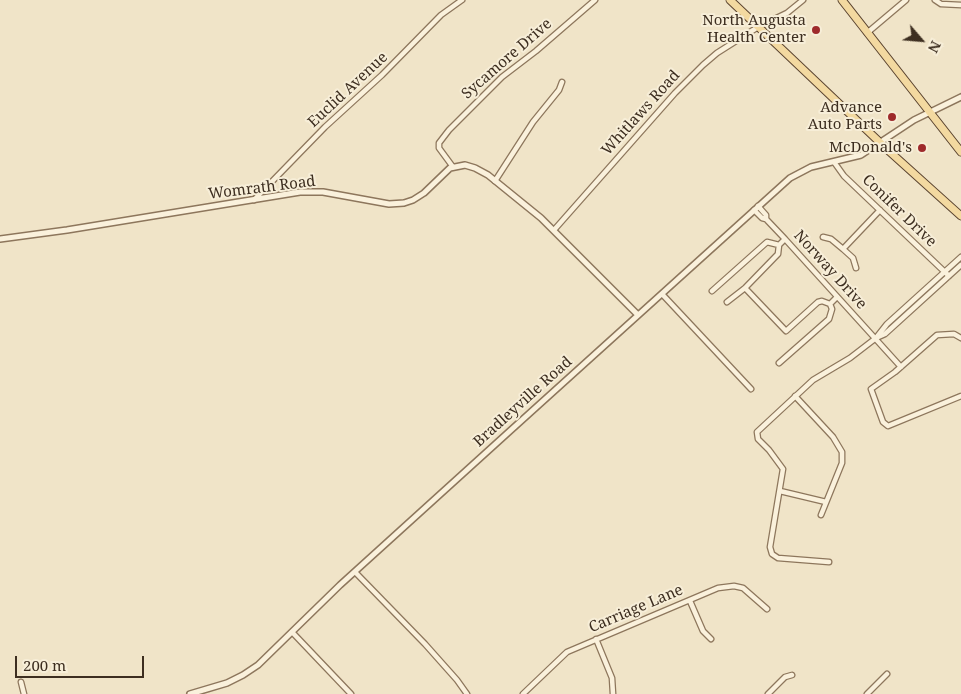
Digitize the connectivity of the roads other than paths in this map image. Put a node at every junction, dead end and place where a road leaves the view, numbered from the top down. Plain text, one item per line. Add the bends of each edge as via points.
1 (462, 0) edge
2 (595, 0) edge
3 (730, 0) edge
4 (802, 0) edge
5 (842, 0) edge
6 (906, 0) edge
7 (935, 0) edge
8 (961, 5) edge
9 (758, 27) junction
10 (867, 33) junction
11 (562, 82) dead end
12 (961, 97) edge
13 (930, 111) junction
14 (882, 143) junction
15 (961, 152) edge
16 (834, 162) junction
17 (453, 167) junction
18 (495, 181) junction
19 (253, 200) junction
20 (756, 208) junction
21 (880, 210) junction
22 (961, 216) edge
23 (554, 230) junction
24 (823, 237) dead end
25 (0, 239) edge
26 (785, 239) junction
27 (779, 245) junction
28 (844, 249) junction
29 (961, 256) edge
30 (961, 265) edge
31 (856, 268) dead end
32 (944, 272) junction
33 (949, 276) junction
34 (744, 288) junction
35 (712, 290) dead end
36 (662, 294) junction
37 (838, 297) junction
38 (727, 302) dead end
39 (830, 304) junction
40 (638, 315) junction
41 (876, 338) junction
42 (961, 338) edge
43 (779, 363) dead end
44 (901, 366) junction
45 (751, 389) dead end
46 (796, 396) junction
47 (961, 396) edge
48 (780, 491) junction
49 (826, 502) junction
50 (821, 515) dead end
51 (829, 562) dead end
52 (355, 572) junction
53 (690, 601) junction
54 (767, 609) dead end
55 (292, 632) junction
56 (711, 639) dead end
57 (596, 640) junction
58 (887, 674) dead end
59 (792, 675) dead end
60 (21, 682) dead end
61 (24, 694) edge
62 (193, 694) edge
63 (351, 694) edge
64 (468, 694) edge
65 (523, 694) edge
66 (613, 694) edge
67 (768, 694) edge
68 (867, 694) edge

1 - 19 street, Euclid Avenue via 441,15
2 - 17 street, Sycamore Drive via 502,77 449,130 439,148
3 - 9 main road
4 - 9 street, Whitlaws Road via 787,13
5 - 10 main road
6 - 10 street
7 - 8 street via 941,4
9 - 14 main road
9 - 23 street, Whitlaws Road via 717,53 688,79
10 - 13 main road
11 - 18 street
12 - 13 street, Bradleyville Road
13 - 14 street, Bradleyville Road
13 - 15 main road
14 - 16 street, Bradleyville Road via 861,155
14 - 22 main road
16 - 20 street, Bradleyville Road via 790,178
16 - 21 street, Conifer Drive
17 - 18 street via 471,166
17 - 19 street, Womrath Road via 424,193 404,203 311,192
18 - 23 street
19 - 25 street, Womrath Road
20 - 26 street, Norway Drive via 766,215
20 - 36 street, Bradleyville Road
21 - 28 street
21 - 32 street, Conifer Drive
23 - 40 street
24 - 28 street
26 - 27 street
26 - 37 street, Norway Drive
27 - 34 street via 778,254
27 - 35 street via 767,242
28 - 31 street via 853,258
29 - 32 street
30 - 33 street
32 - 33 street, Conifer Drive
32 - 41 street
33 - 41 street via 885,334
34 - 38 street
34 - 39 street via 786,331 818,302
36 - 40 street, Bradleyville Road
36 - 45 street
37 - 39 street
37 - 41 street, Norway Drive
39 - 43 street via 829,318
40 - 52 street, Bradleyville Road
41 - 44 street, Norway Drive
41 - 46 street via 813,380
42 - 44 street via 954,334 937,335
44 - 47 street via 871,388 886,425
46 - 48 street via 756,434 782,467
46 - 49 street via 841,449 842,463
48 - 49 street
48 - 51 street via 770,548 772,554 778,558
49 - 50 street
52 - 55 street, Bradleyville Road
52 - 64 street
53 - 54 street, Carriage Lane via 718,588 734,586 747,590
53 - 56 street via 703,631
53 - 57 street, Carriage Lane
55 - 62 street, Bradleyville Road via 243,675
55 - 63 street
57 - 65 street, Carriage Lane via 563,654
57 - 66 street via 612,678
58 - 68 street
59 - 67 street
60 - 61 street

